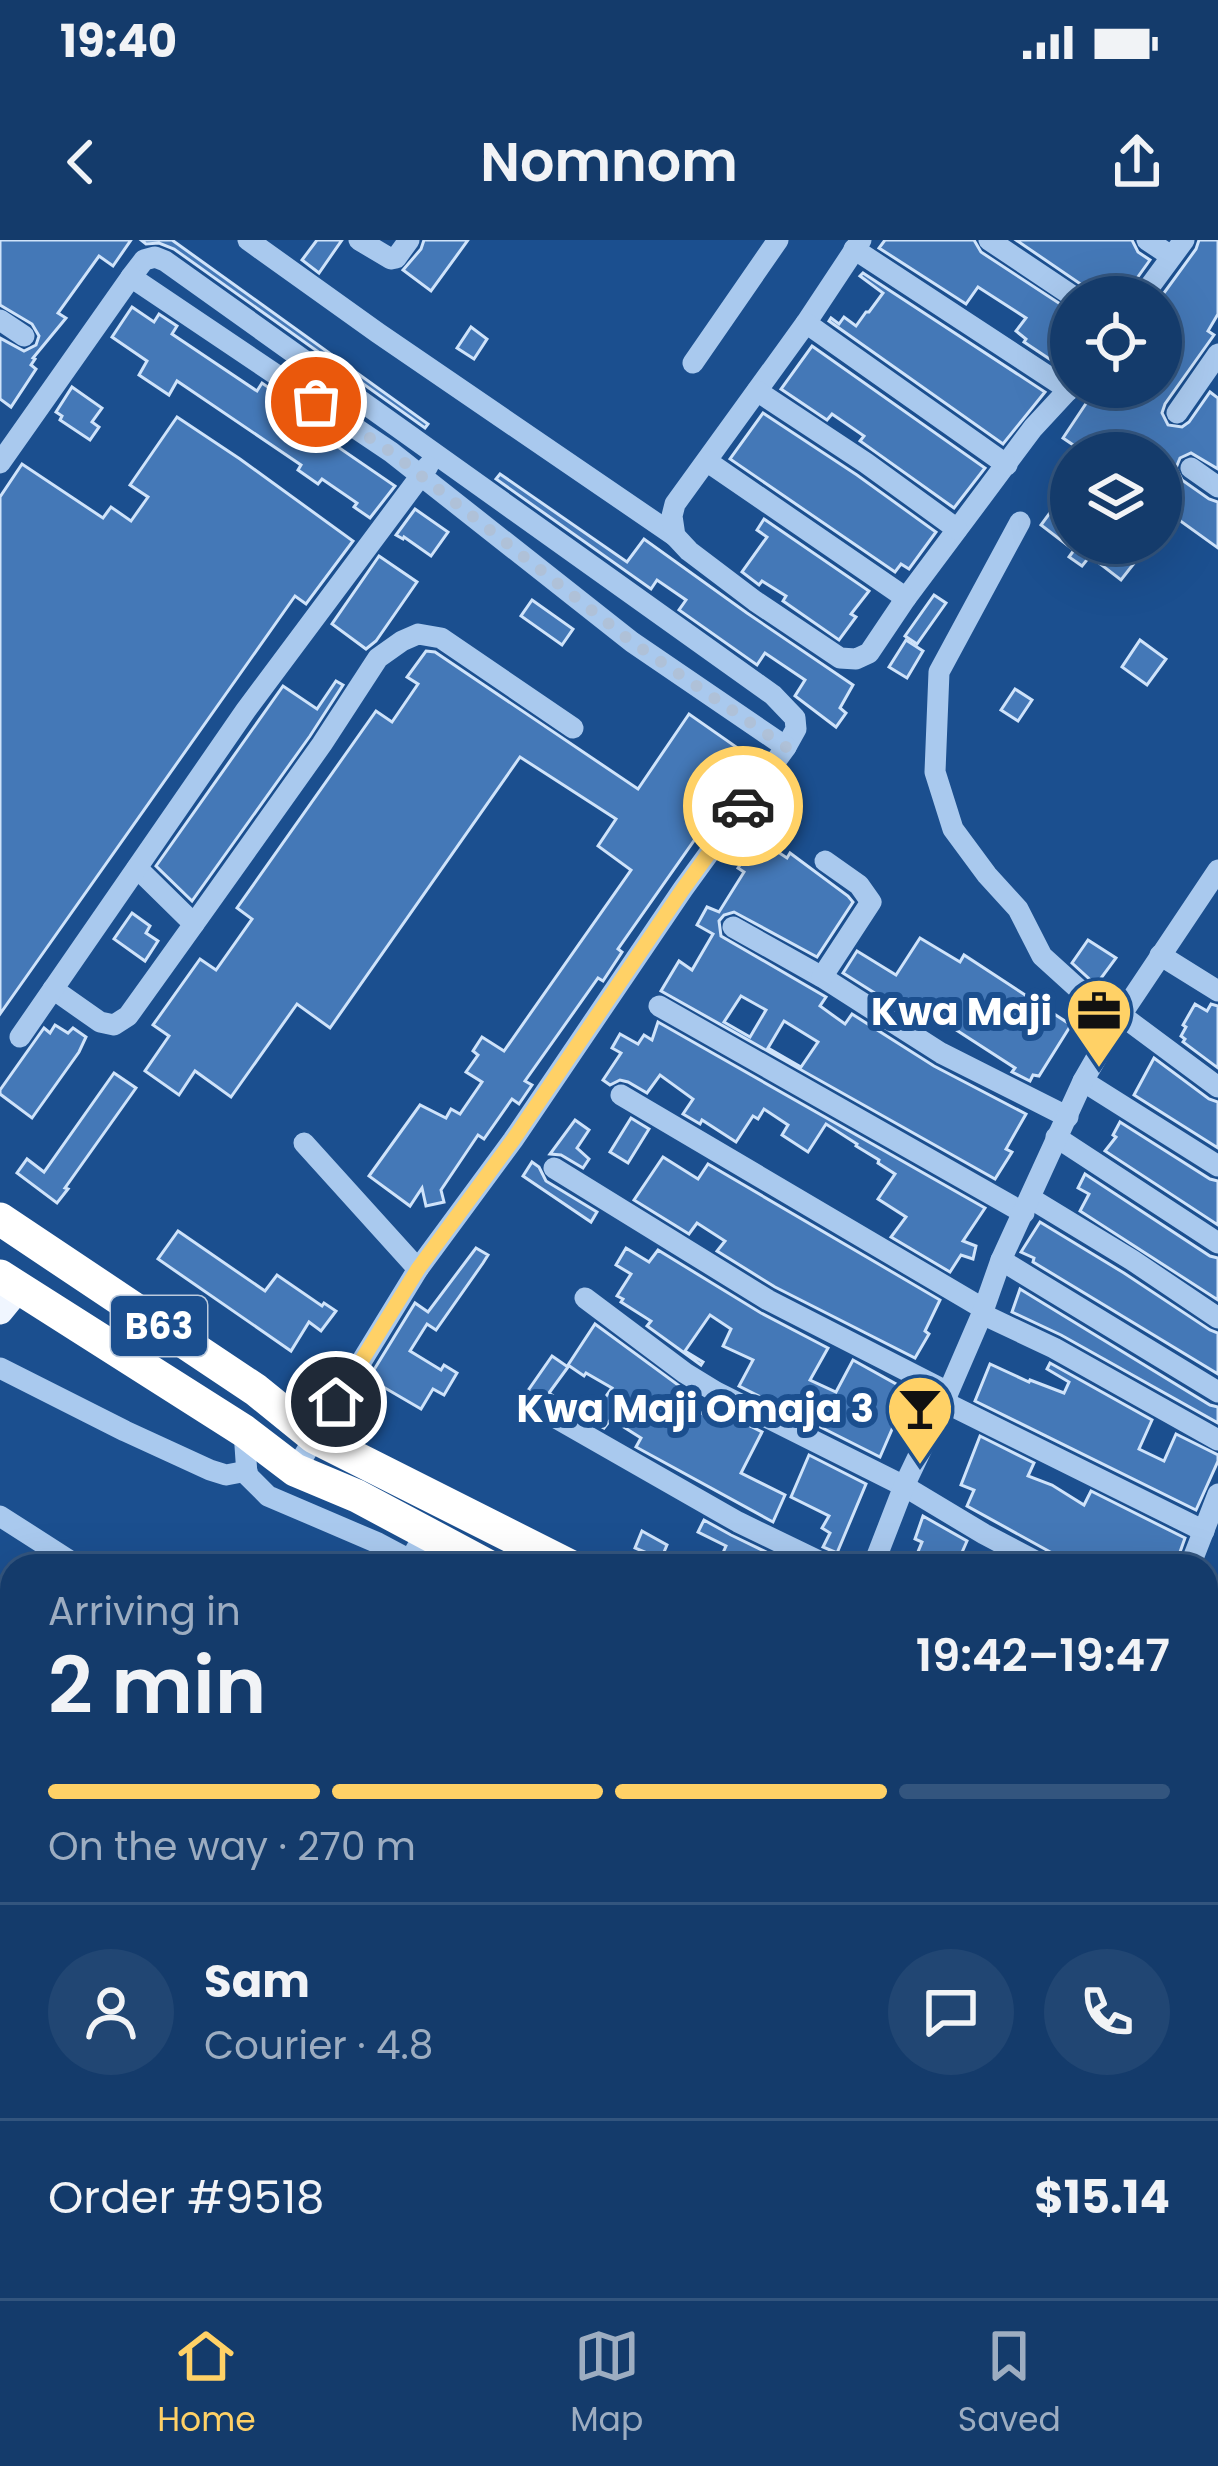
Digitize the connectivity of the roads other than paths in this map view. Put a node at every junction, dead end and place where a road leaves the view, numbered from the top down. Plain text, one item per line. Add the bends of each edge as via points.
1 (248, 240) edge
2 (359, 240) edge
3 (409, 240) edge
4 (778, 240) edge
5 (989, 240) edge
6 (1147, 240) edge
7 (858, 245) edge
8 (1178, 248) edge
9 (1157, 276) edge
10 (131, 277) junction
11 (1050, 281) edge
12 (240, 315) junction
13 (0, 320) edge
14 (806, 323) junction
15 (24, 336) dead end
16 (223, 338) junction
17 (693, 363) dead end
18 (1214, 369) edge
19 (1050, 375) edge
20 (757, 391) junction
21 (1052, 408) edge
22 (1177, 413) dead end
23 (405, 433) junction
24 (391, 452) junction
25 (436, 456) junction
26 (0, 463) edge
27 (708, 463) junction
28 (1007, 465) junction
29 (1191, 468) dead end
30 (421, 476) junction
31 (1218, 488) edge
32 (1020, 522) dead end
33 (957, 529) junction
34 (675, 536) junction
35 (906, 598) junction
36 (573, 728) dead end
37 (786, 747) junction
38 (825, 861) dead end
39 (137, 868) junction
40 (1216, 878) edge
41 (194, 923) junction
42 (734, 927) dead end
43 (1160, 955) junction
44 (822, 977) junction
45 (53, 989) junction
46 (1218, 992) edge
47 (659, 1006) dead end
48 (1119, 1020) junction
49 (20, 1037) dead end
50 (1083, 1081) junction
51 (1218, 1087) edge
52 (621, 1095) dead end
53 (1062, 1127) junction
54 (304, 1143) dead end
55 (1218, 1166) edge
56 (554, 1168) dead end
57 (1027, 1205) junction
58 (0, 1219) edge
59 (1218, 1243) edge
60 (1001, 1260) junction
61 (418, 1269) junction
62 (6, 1292) edge
63 (585, 1298) dead end
64 (983, 1311) junction
65 (1218, 1318) edge
66 (0, 1369) edge
67 (1218, 1392) edge
68 (946, 1397) junction
69 (533, 1405) dead end
70 (244, 1432) junction
71 (314, 1437) junction
72 (1218, 1440) edge
73 (295, 1470) junction
74 (247, 1471) junction
75 (904, 1486) junction
76 (1218, 1494) edge
77 (0, 1516) edge
78 (1204, 1531) junction
79 (59, 1554) edge
80 (419, 1554) edge
81 (546, 1554) edge
82 (804, 1554) edge
83 (878, 1554) edge
84 (1022, 1554) edge
85 (1195, 1554) edge

1 - 34 street
2 - 3 street via 391,259
4 - 17 street
5 - 11 street
6 - 8 street
7 - 14 street
7 - 19 street
8 - 9 street
10 - 12 street via 155,257
10 - 16 street
10 - 26 street
12 - 16 street
12 - 23 street
13 - 15 street
14 - 20 street
14 - 28 street
16 - 24 street
18 - 22 street
20 - 27 street
20 - 33 street
21 - 28 street
23 - 24 street
23 - 25 street
24 - 30 street
25 - 30 street
25 - 37 street via 773,695 795,718
27 - 34 street via 675,504
27 - 35 street
28 - 33 street
29 - 31 street
30 - 37 street via 632,642
30 - 39 street
32 - 48 street via 938,672 934,772 953,829 1018,909 1042,956
33 - 35 street
34 - 35 street via 840,658 869,653
36 - 41 street via 441,638 402,640 378,658
37 - 61 street
38 - 44 street via 871,902
39 - 41 street
39 - 45 street
40 - 43 street
41 - 45 street via 115,1025
42 - 44 street
43 - 46 street
43 - 48 street
44 - 53 street
45 - 49 street
47 - 57 street
48 - 50 street
48 - 51 street
50 - 53 street
50 - 55 street
52 - 64 street
53 - 57 street
53 - 59 street
54 - 61 street
56 - 68 street via 768,1300
57 - 60 street
57 - 65 street via 1132,1260
58 - 71 highway, B63
60 - 64 street
60 - 67 street
61 - 71 street
62 - 70 highway, B63
63 - 75 street via 716,1392
64 - 68 street
64 - 72 street
66 - 74 street via 210,1470
68 - 75 street
68 - 78 street
69 - 82 street
70 - 73 highway, B63
70 - 74 street
71 - 73 street
71 - 81 highway, B63
73 - 80 highway, B63 via 357,1496
74 - 80 street via 268,1496
75 - 83 street
75 - 84 street
76 - 78 street
77 - 79 street
78 - 85 street

